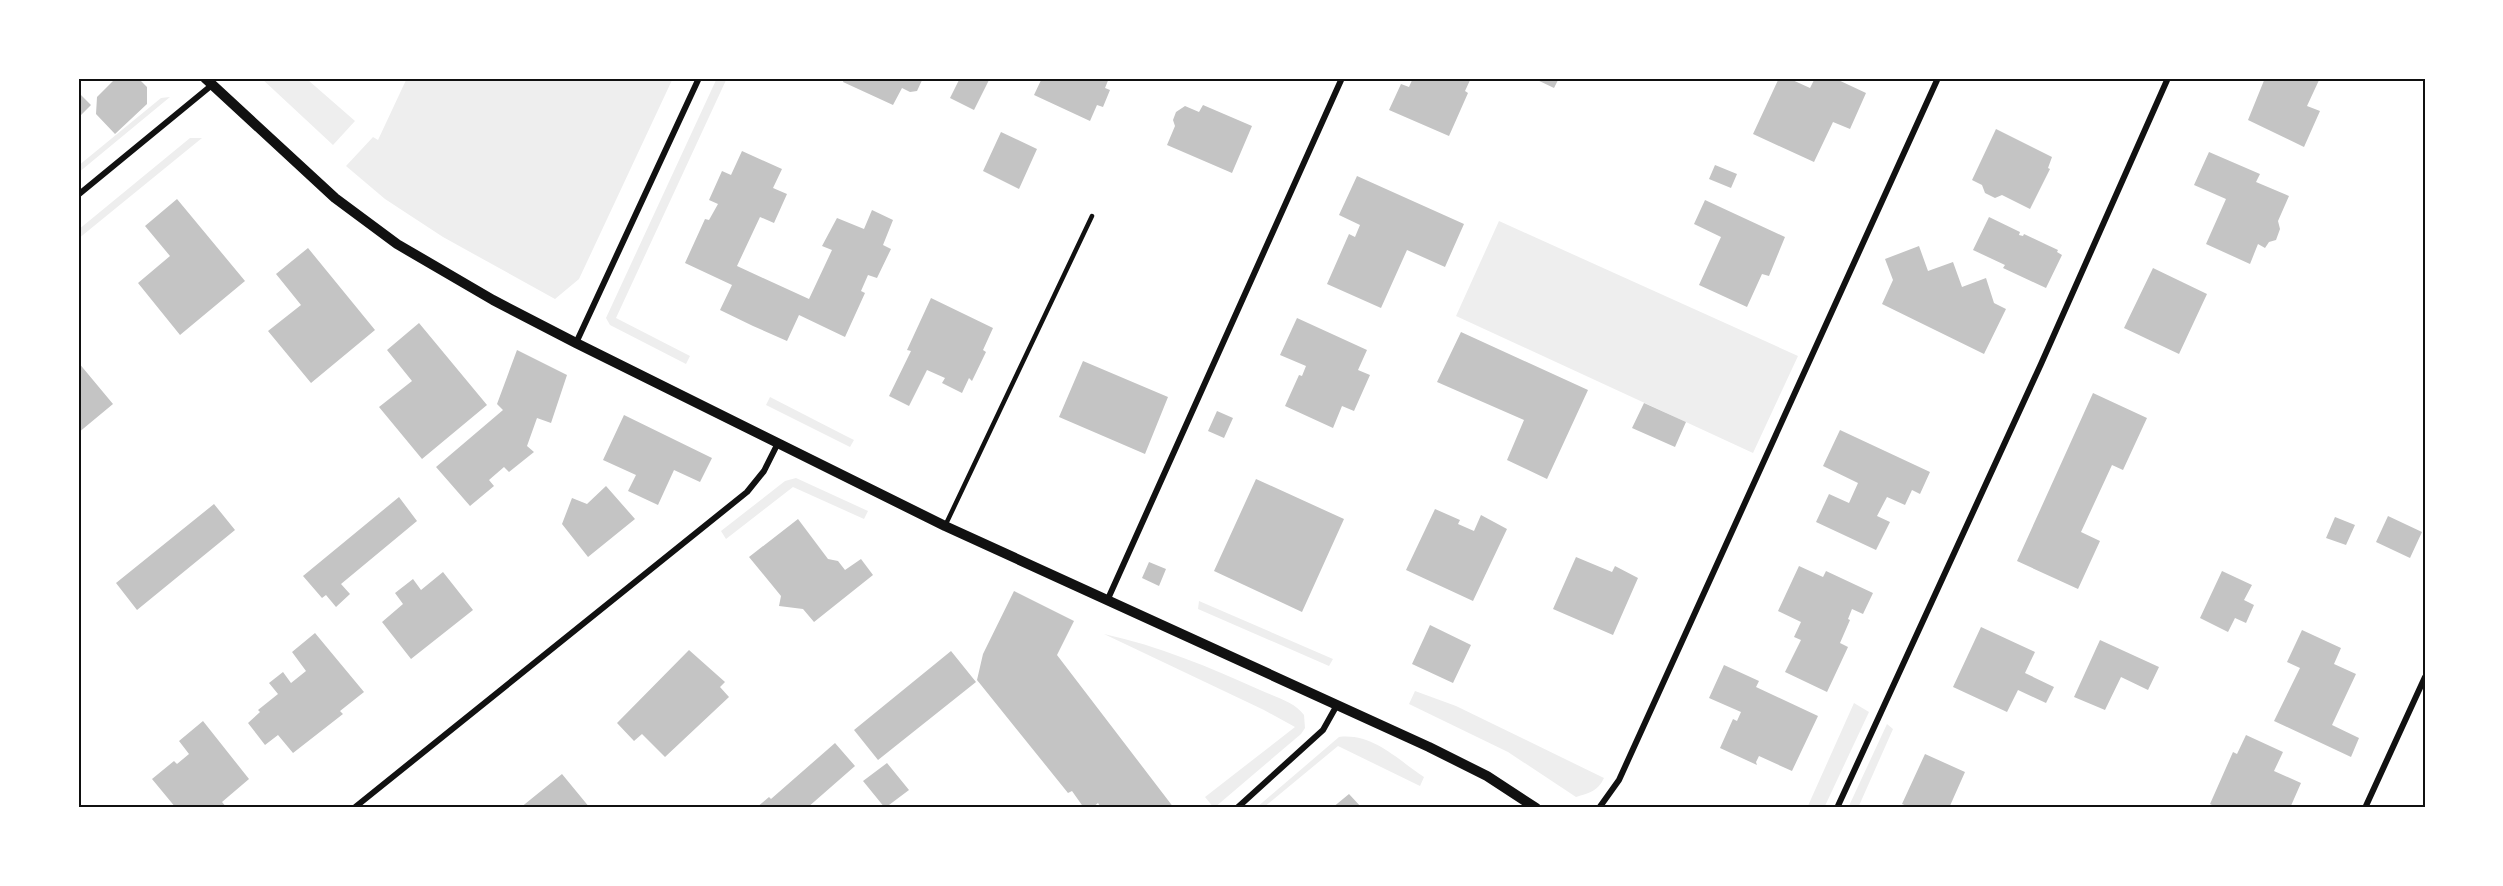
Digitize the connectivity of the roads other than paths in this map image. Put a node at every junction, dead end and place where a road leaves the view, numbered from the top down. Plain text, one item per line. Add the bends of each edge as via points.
1 (699, 78) edge
2 (1342, 78) edge
3 (1938, 78) edge
4 (2168, 78) edge
5 (209, 81) edge
6 (78, 195) edge
7 (1092, 216) dead end
8 (576, 343) junction
9 (778, 443) junction
10 (945, 526) junction
11 (1107, 602) junction
12 (2425, 678) edge
13 (1337, 705) junction
14 (354, 808) edge
15 (1237, 808) edge
16 (1536, 808) edge
17 (1599, 808) edge
18 (1837, 808) edge
19 (2365, 808) edge

1 - 8 street
2 - 11 street
3 - 17 street via 1619,780
4 - 18 street
5 - 6 street
5 - 8 street via 335,198 397,244
7 - 10 lane
8 - 9 street
9 - 10 street
9 - 14 street via 764,471 747,492
10 - 11 street
11 - 13 street
12 - 19 street
13 - 15 street via 1323,730
13 - 16 street via 1478,772

